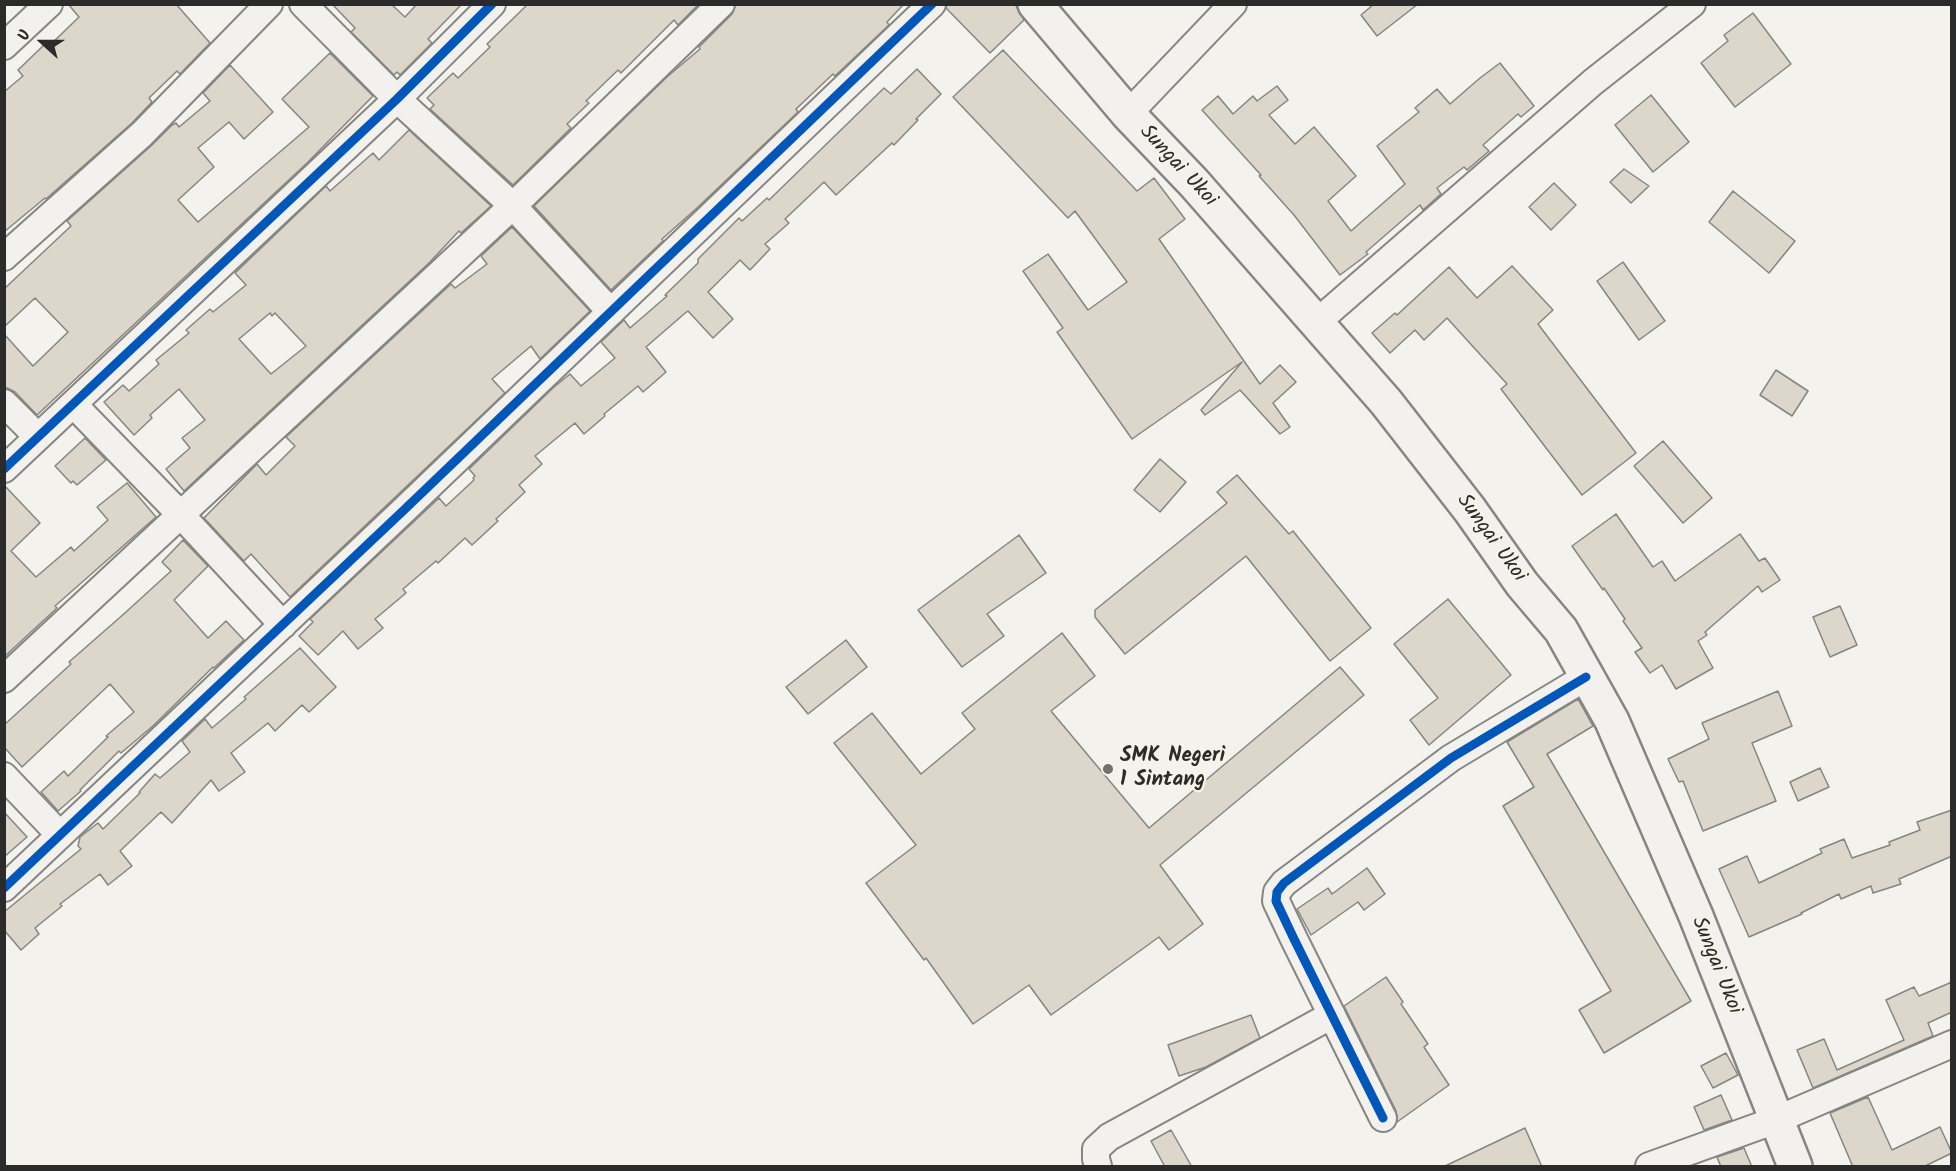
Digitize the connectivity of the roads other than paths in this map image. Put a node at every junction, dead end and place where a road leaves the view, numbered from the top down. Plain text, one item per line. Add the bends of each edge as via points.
1 (49, 4) edge
2 (269, 4) edge
3 (303, 4) edge
4 (492, 4) edge
5 (722, 4) edge
6 (932, 4) edge
7 (1035, 4) edge
8 (1233, 4) edge
9 (1692, 4) edge
10 (4, 46) edge
11 (397, 99) junction
12 (1128, 114) junction
13 (512, 206) junction
14 (4, 257) edge
15 (610, 312) junction
16 (1316, 323) junction
17 (4, 403) edge
18 (73, 404) junction
19 (38, 437) junction
20 (4, 469) edge
21 (180, 514) junction
22 (282, 625) junction
23 (1586, 677) junction
24 (4, 680) edge
25 (4, 776) edge
26 (60, 835) junction
27 (4, 888) edge
28 (1332, 1015) junction
29 (1952, 1044) edge
30 (1383, 1118) dead end
31 (1776, 1120) junction
32 (1098, 1167) edge
33 (1649, 1167) edge
34 (1795, 1167) edge

1 - 10 street
2 - 14 street via 142,134
3 - 11 street
4 - 11 street
5 - 13 street
6 - 15 street
7 - 12 highway, Sungai Ukoi
8 - 12 street
9 - 16 street via 1593,82
11 - 13 street
11 - 18 street
12 - 16 highway, Sungai Ukoi
13 - 15 street
13 - 21 street
15 - 22 street
16 - 23 highway, Sungai Ukoi via 1386,402 1470,510 1560,630
17 - 19 street
18 - 19 street
18 - 21 street
19 - 20 street
21 - 22 street
21 - 24 street
22 - 26 street
23 - 28 street via 1451,758 1277,892 1276,901
23 - 31 highway, Sungai Ukoi via 1617,732 1696,916
25 - 26 street
26 - 27 street
28 - 30 street
28 - 32 street via 1109,1137 1096,1149
29 - 31 street
31 - 33 street
31 - 34 highway, Sungai Ukoi

